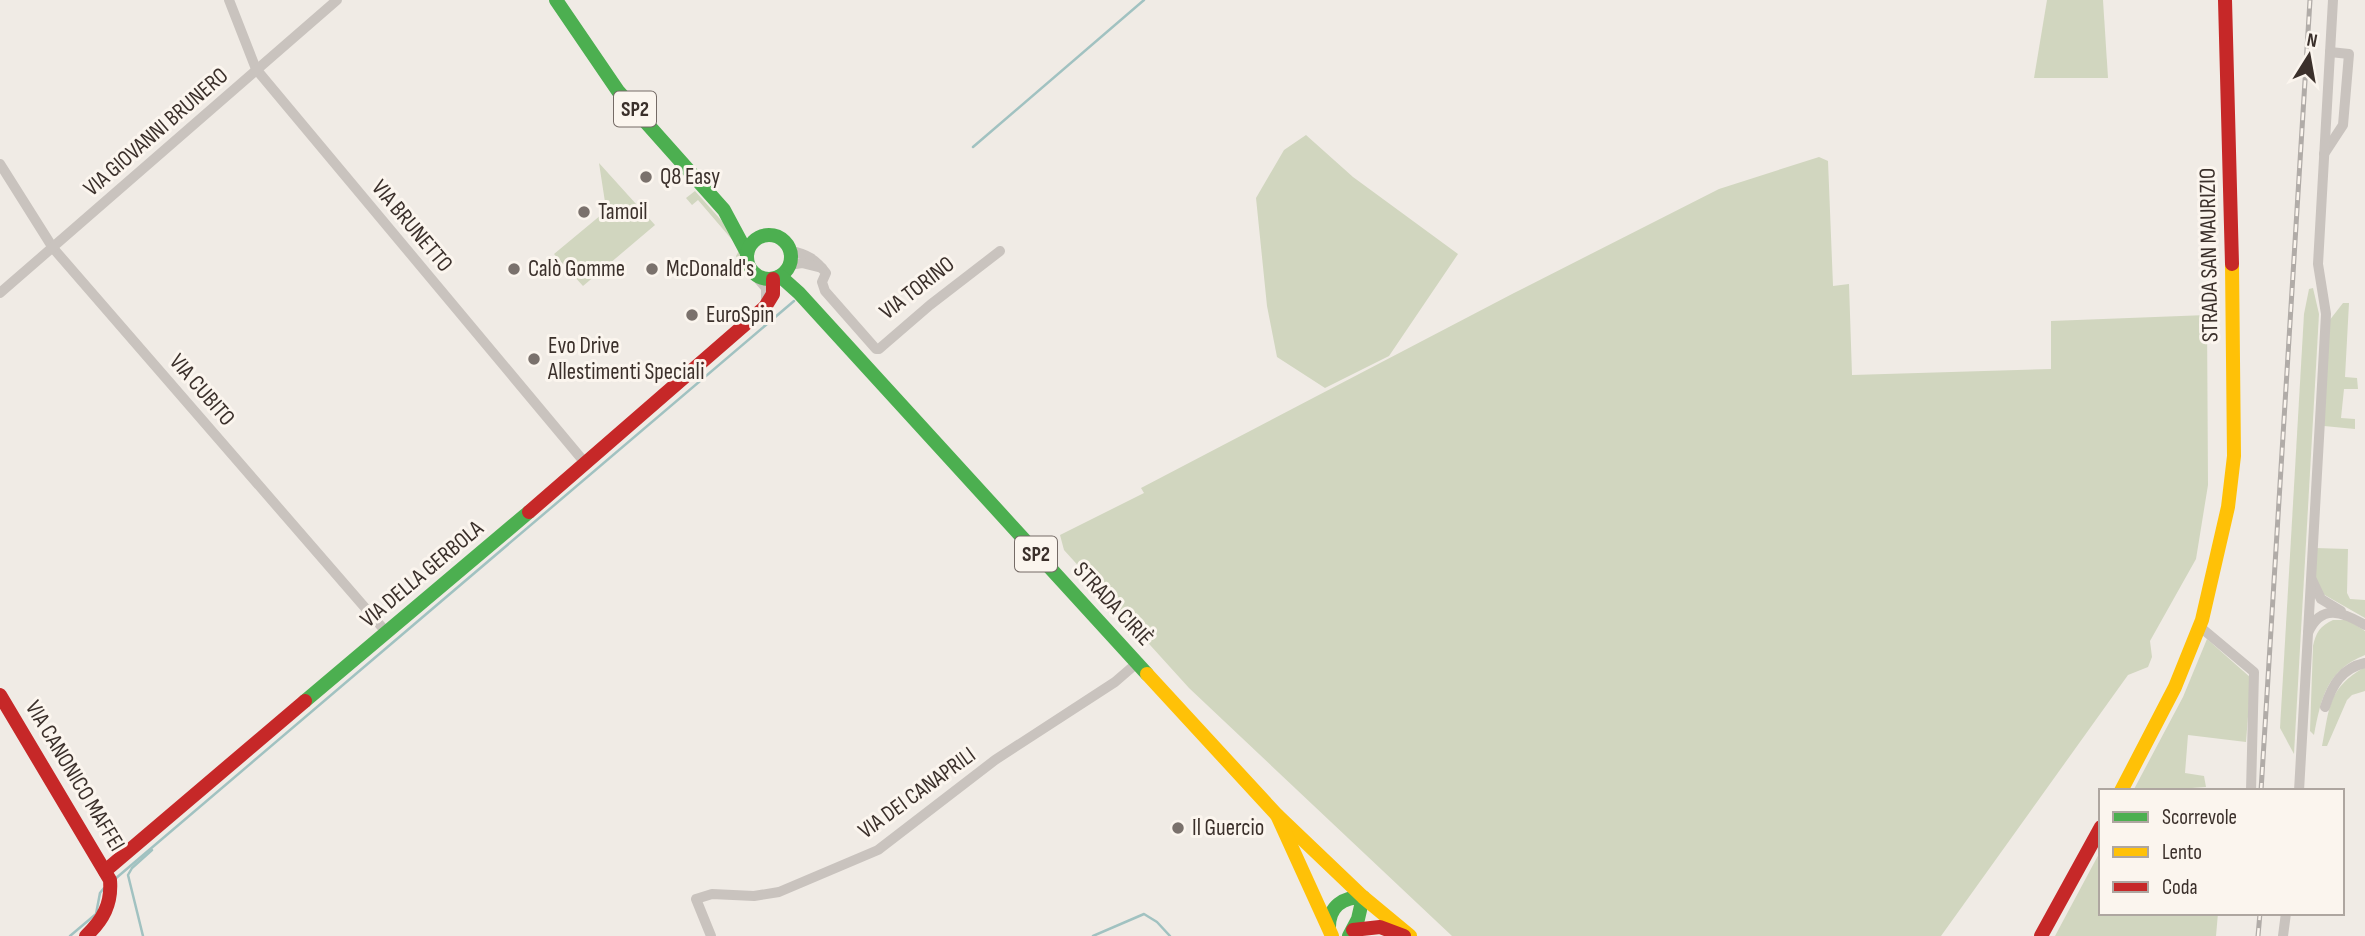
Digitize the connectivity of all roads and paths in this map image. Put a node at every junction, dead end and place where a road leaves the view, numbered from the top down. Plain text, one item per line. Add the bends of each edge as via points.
1 (229, 0) edge
2 (337, 0) edge
3 (556, 0) edge
4 (2333, 0) edge
5 (2225, 1) edge
6 (2330, 52) junction
7 (257, 69) junction
8 (2324, 155) junction
9 (0, 164) edge
10 (724, 210) junction
11 (767, 235) junction
12 (53, 248) junction
13 (1000, 251) dead end
14 (747, 253) junction
15 (784, 268) junction
16 (753, 273) junction
17 (0, 293) edge
18 (765, 307) junction
19 (586, 464) junction
20 (2311, 572) junction
21 (2347, 614) junction
22 (2365, 625) edge
23 (2200, 626) junction
24 (387, 633) junction
25 (2308, 633) junction
26 (1137, 663) junction
27 (2365, 663) edge
28 (0, 695) edge
29 (2325, 706) dead end
30 (2122, 789) edge
31 (2251, 789) edge
32 (2299, 789) edge
33 (1276, 814) junction
34 (2099, 831) edge
35 (109, 881) junction
36 (1363, 897) junction
37 (2286, 915) edge
38 (1351, 933) edge
39 (1331, 934) edge
40 (86, 936) edge
41 (710, 936) edge
42 (1407, 936) edge
43 (2041, 936) edge
44 (2283, 936) edge

1 - 7 street, VIA BRUNETTO
2 - 7 street, VIA GIOVANNI BRUNERO
3 - 10 main road, SP2 via 618,91
4 - 6 street
5 - 23 main road, STRADA SAN MAURIZIO via 2234,456 2228,507
6 - 8 street
6 - 8 street via 2349,54 2343,125
7 - 12 street, VIA GIOVANNI BRUNERO
7 - 19 street, VIA BRUNETTO
8 - 20 street via 2318,264 2326,314
9 - 12 street, VIA CUBITO
10 - 11 main road, SP2
10 - 14 main road, SP2
11 - 14 main road via 754,241
11 - 15 main road via 781,239
12 - 17 street, VIA GIOVANNI BRUNERO
12 - 24 street, VIA CUBITO
13 - 15 street, VIA TORINO via 879,349 825,291 822,269 802,263
14 - 16 main road
15 - 16 main road via 766,279
15 - 18 main road
15 - 26 main road, STRADA CIRIÈ / SP2 via 799,293
16 - 18 street via 766,288
18 - 19 main road, VIA DELLA GERBOLA
19 - 24 main road, VIA DELLA GERBOLA
20 - 21 street via 2321,599
20 - 25 street
21 - 22 street
21 - 25 street via 2325,615
23 - 30 main road, STRADA SAN MAURIZIO via 2175,687
23 - 31 street via 2254,672
24 - 35 main road, VIA DELLA GERBOLA
25 - 32 street
26 - 33 main road, STRADA CIRIÈ / SP2
26 - 41 street, VIA DEI CANAPRILI via 995,760 878,850 779,892 712,894 696,899
27 - 29 street via 2339,678
28 - 35 main road, VIA CANONICO MAFFEI
33 - 36 main road, SP2
33 - 39 main road, STRADA CIRIÈ
34 - 43 main road
35 - 40 main road via 111,903 106,915
36 - 38 main road
36 - 39 main road via 1334,905 1329,914
36 - 42 main road, SP2
37 - 44 street
38 - 42 main road via 1375,926

